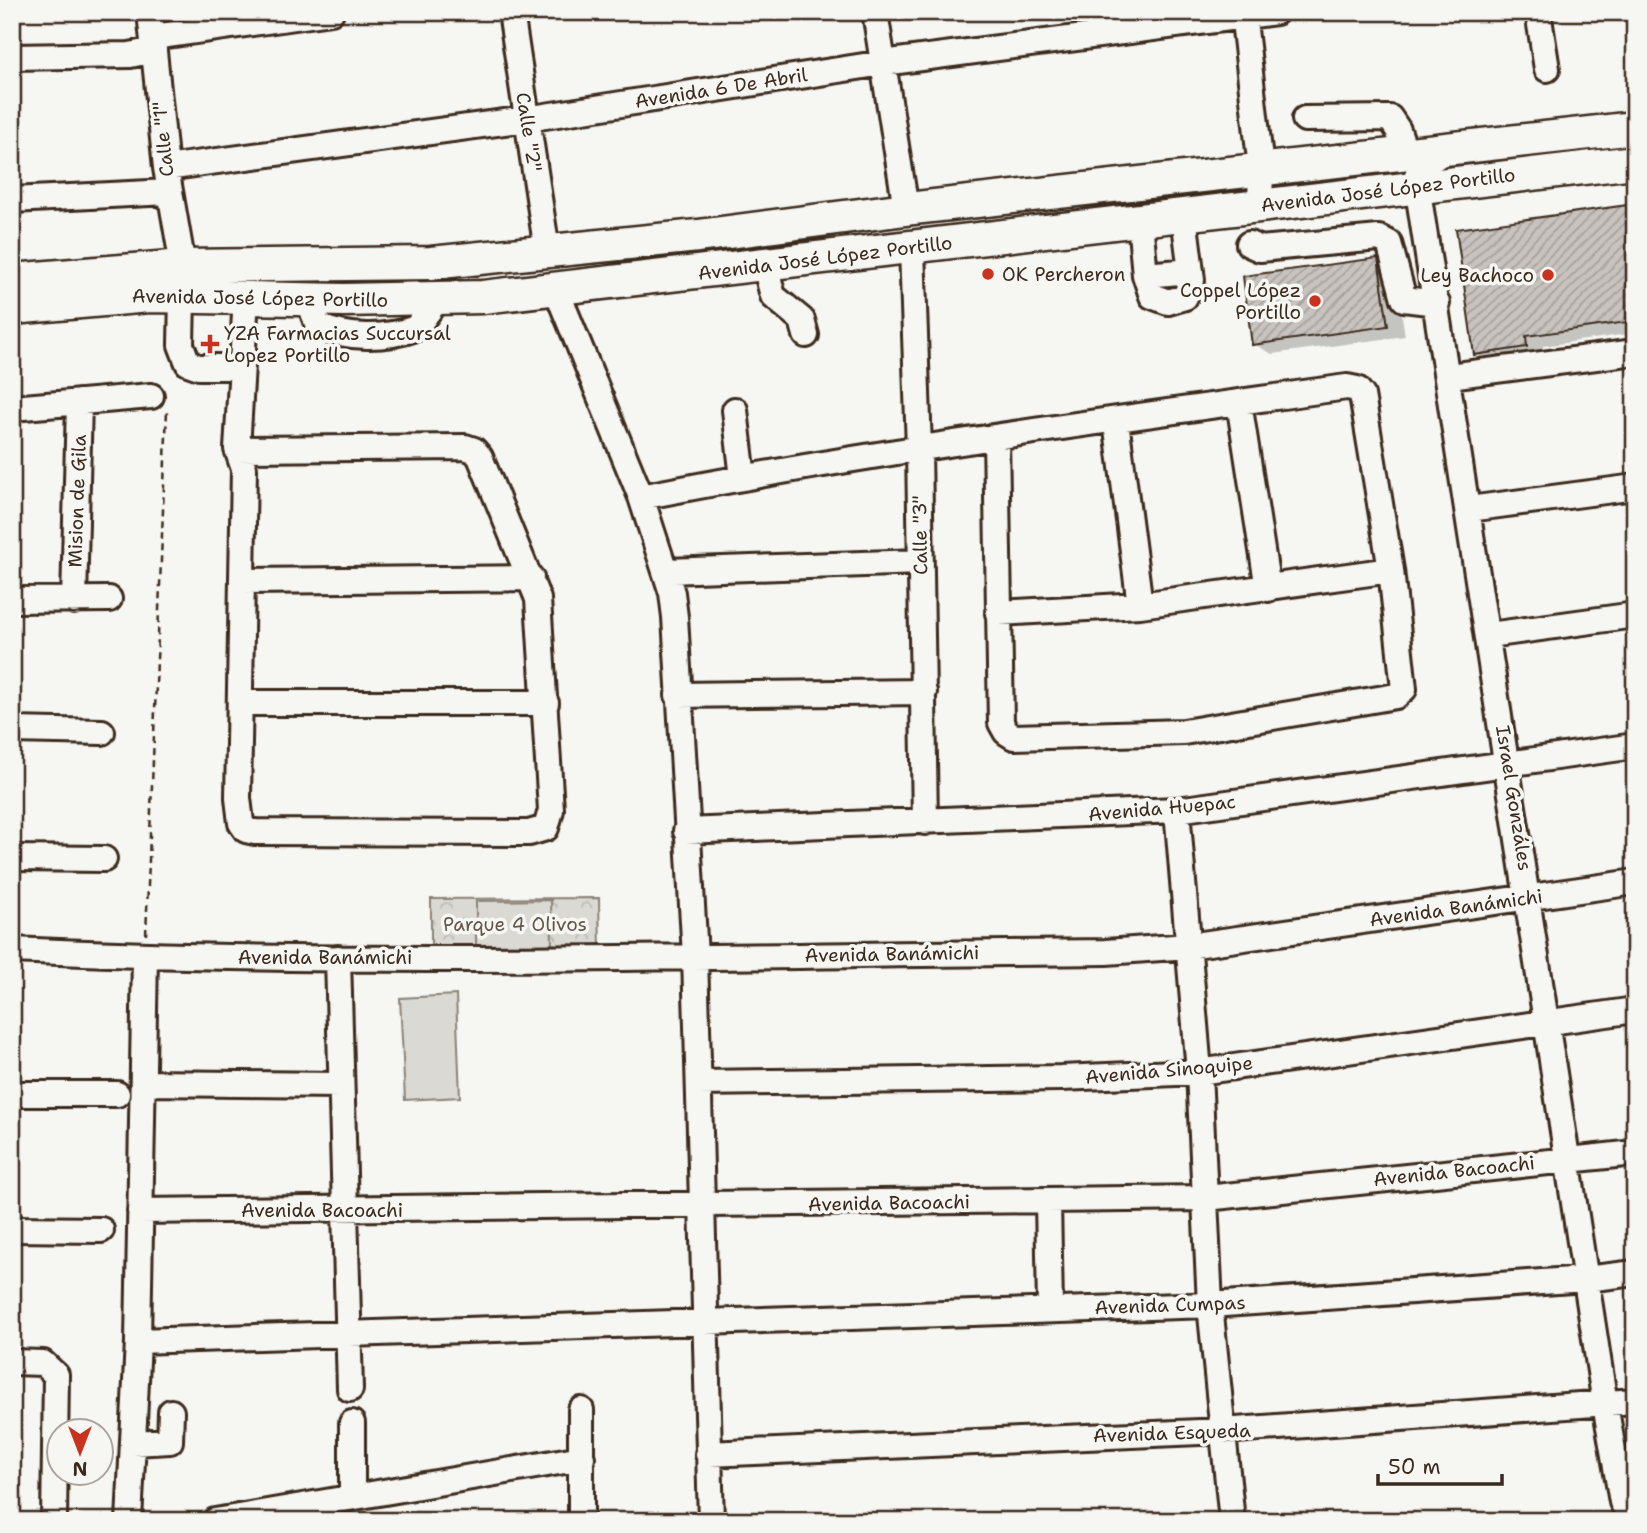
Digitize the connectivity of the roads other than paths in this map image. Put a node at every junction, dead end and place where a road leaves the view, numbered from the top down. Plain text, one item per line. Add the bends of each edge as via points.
1 (150, 12) edge
2 (331, 12) edge
3 (511, 12) edge
4 (876, 12) edge
5 (1276, 12) edge
6 (1538, 12) edge
7 (1243, 15) edge
8 (154, 44) junction
9 (12, 57) edge
10 (883, 62) junction
11 (1547, 69) dead end
12 (526, 119) junction
13 (1305, 119) dead end
14 (1635, 128) edge
15 (1446, 150) junction
16 (1406, 154) junction
17 (1635, 162) edge
18 (1261, 168) junction
19 (167, 180) junction
20 (1417, 186) junction
21 (12, 200) edge
22 (1261, 205) junction
23 (906, 209) junction
24 (1184, 216) junction
25 (1140, 221) junction
26 (698, 236) junction
27 (1249, 244) dead end
28 (912, 249) junction
29 (547, 251) junction
30 (765, 265) junction
31 (12, 280) edge
32 (182, 281) junction
33 (556, 289) junction
34 (254, 297) junction
35 (439, 298) junction
36 (1437, 303) junction
37 (12, 308) edge
38 (806, 335) dead end
39 (1635, 352) edge
40 (242, 368) junction
41 (1449, 376) junction
42 (158, 400) road end
43 (79, 402) junction
44 (1239, 402) junction
45 (12, 408) edge
46 (735, 410) dead end
47 (1116, 421) junction
48 (996, 438) junction
49 (919, 449) junction
50 (245, 456) junction
51 (743, 478) junction
52 (1635, 487) edge
53 (641, 497) junction
54 (1469, 509) junction
55 (920, 562) junction
56 (1391, 570) junction
57 (666, 571) junction
58 (531, 578) junction
59 (243, 581) junction
60 (1268, 589) junction
61 (109, 599) dead end
62 (12, 600) edge
63 (74, 601) junction
64 (1140, 605) junction
65 (998, 613) junction
66 (1635, 615) edge
67 (1489, 635) junction
68 (923, 692) junction
69 (678, 695) junction
70 (242, 703) junction
71 (546, 703) junction
72 (12, 730) edge
73 (102, 733) dead end
74 (1635, 746) edge
75 (1507, 762) junction
76 (1177, 810) junction
77 (925, 822) junction
78 (686, 831) junction
79 (12, 858) edge
80 (104, 859) dead end
81 (1635, 882) edge
82 (1530, 897) junction
83 (1188, 946) junction
84 (12, 950) edge
85 (145, 956) junction
86 (695, 956) junction
87 (338, 958) junction
88 (1635, 1010) edge
89 (1548, 1023) junction
90 (1199, 1072) junction
91 (144, 1083) junction
92 (699, 1083) junction
93 (340, 1085) junction
94 (12, 1094) edge
95 (117, 1094) dead end
96 (1635, 1153) edge
97 (1567, 1159) junction
98 (1206, 1198) junction
99 (1048, 1201) junction
100 (701, 1206) junction
101 (141, 1210) junction
102 (343, 1210) junction
103 (12, 1229) edge
104 (101, 1230) dead end
105 (1635, 1273) edge
106 (1586, 1279) junction
107 (1210, 1305) junction
108 (1050, 1308) junction
109 (704, 1321) junction
110 (348, 1335) junction
111 (138, 1341) junction
112 (12, 1362) edge
113 (350, 1389) dead end
114 (1635, 1401) edge
115 (1605, 1404) junction
116 (581, 1410) dead end
117 (170, 1412) dead end
118 (352, 1423) dead end
119 (1222, 1431) junction
120 (133, 1443) junction
121 (708, 1454) junction
122 (582, 1458) junction
123 (352, 1496) junction
124 (1624, 1514) edge
125 (54, 1521) edge
126 (129, 1521) edge
127 (215, 1521) edge
128 (581, 1521) edge
129 (711, 1521) edge
130 (1232, 1521) edge

1 - 8 street, Calle "1"
2 - 8 street
3 - 12 street, Calle "2"
4 - 10 street
5 - 7 street, Avenida 6 De Abril
6 - 11 street
7 - 10 street, Avenida 6 De Abril
7 - 18 street
8 - 9 street via 130,55
8 - 19 street, Calle "1"
10 - 12 street, Avenida 6 De Abril
10 - 23 street
12 - 19 street, Avenida 6 De Abril
12 - 29 street, Calle "2"
13 - 16 street via 1390,118
14 - 15 main road, Avenida José López Portillo
15 - 16 main road, Avenida José López Portillo
15 - 20 street via 1420,168
16 - 18 main road, Avenida José López Portillo
17 - 20 main road, Avenida José López Portillo
18 - 22 street
18 - 23 main road, Avenida José López Portillo
19 - 21 street, Avenida 6 De Abril
19 - 32 street, Calle "1"
20 - 22 main road, Avenida José López Portillo
20 - 36 street, Israel Gonzáles
22 - 24 main road, Avenida José López Portillo
23 - 26 main road, Avenida José López Portillo
24 - 25 main road, Avenida José López Portillo
24 - 25 street via 1191,271 1145,275
25 - 28 main road, Avenida José López Portillo
26 - 29 main road, Avenida José López Portillo
26 - 33 main road via 652,249 572,261 561,270
27 - 36 street via 1261,250 1379,238 1389,243 1404,299
28 - 30 main road, Avenida José López Portillo
28 - 49 street, Calle "3"
29 - 32 main road, Avenida José López Portillo
29 - 35 main road via 533,275 516,285
30 - 33 main road, Avenida José López Portillo
30 - 38 street via 773,296 802,320
31 - 32 main road, Avenida José López Portillo
32 - 34 main road, Avenida José López Portillo
32 - 37 main road, Avenida José López Portillo via 109,298
32 - 40 street, Calle "1" via 181,345 188,363
33 - 35 main road, Avenida José López Portillo
33 - 53 street
34 - 35 main road, Avenida José López Portillo
34 - 40 street
34 - 50 street
36 - 41 street, Israel Gonzáles
39 - 41 street
40 - 50 street
41 - 54 street, Israel Gonzáles
42 - 43 street
43 - 45 street
43 - 63 street, Mision de Gila
44 - 47 street
44 - 56 street via 1357,389 1362,395
44 - 60 street
46 - 51 street
47 - 48 street
47 - 64 street
48 - 49 street
48 - 65 street
49 - 51 street
49 - 55 street, Calle "3"
50 - 58 street via 474,450
50 - 59 street
51 - 53 street
52 - 54 street
53 - 57 street
54 - 67 street, Israel Gonzáles
55 - 57 street
55 - 68 street, Calle "3"
56 - 60 street
56 - 65 street via 1405,682 1401,694 1184,733 1014,737 1006,732
57 - 69 street via 676,617
58 - 59 street
58 - 71 street via 541,613
59 - 70 street
60 - 64 street
61 - 63 street
62 - 63 street
64 - 65 street
66 - 67 street
67 - 75 street, Israel Gonzáles
68 - 69 street
68 - 77 street, Calle "3"
69 - 78 street
70 - 71 street
70 - 71 street via 237,798 246,830 529,833 546,828 550,819
72 - 73 street
74 - 75 street, Avenida Huepac
75 - 76 street, Avenida Huepac
75 - 82 street, Israel Gonzáles
76 - 77 street, Avenida Huepac
76 - 83 street
77 - 78 street, Avenida Huepac
78 - 86 street
79 - 80 street
81 - 82 street, Avenida Banámichi
82 - 83 street, Avenida Banámichi
82 - 89 street, Israel Gonzáles
83 - 86 street, Avenida Banámichi via 1106,953
83 - 90 street
84 - 85 street, Avenida Banámichi
85 - 87 street, Avenida Banámichi
85 - 91 street
86 - 87 street, Avenida Banámichi
86 - 92 street
87 - 93 street
88 - 89 street, Avenida Sinoquipe
89 - 90 street, Avenida Sinoquipe
89 - 97 street, Israel Gonzáles
90 - 92 street, Avenida Sinoquipe
90 - 98 street
91 - 93 street
91 - 101 street
92 - 100 street
93 - 102 street
94 - 95 street
96 - 97 street, Avenida Bacoachi
97 - 98 street, Avenida Bacoachi
97 - 106 street, Israel Gonzáles
98 - 99 street, Avenida Bacoachi
98 - 107 street
99 - 100 street, Avenida Bacoachi
99 - 108 street
100 - 102 street, Avenida Bacoachi
100 - 109 street
101 - 102 street, Avenida Bacoachi
101 - 111 street
102 - 110 street
103 - 104 street
105 - 106 street, Avenida Cumpas
106 - 107 street, Avenida Cumpas
106 - 115 street, Israel Gonzáles
107 - 108 street, Avenida Cumpas
107 - 119 street
108 - 109 street, Avenida Cumpas
109 - 110 street, Avenida Cumpas
109 - 121 street
110 - 111 street, Avenida Cumpas
110 - 113 street
111 - 120 street
112 - 125 street via 43,1363 57,1375
114 - 115 street, Avenida Esqueda
115 - 119 street, Avenida Esqueda
115 - 124 street, Israel Gonzáles
116 - 122 street
117 - 120 street via 170,1441
118 - 123 street
119 - 121 street, Avenida Esqueda
119 - 130 street
120 - 126 street
121 - 129 street
122 - 123 street
122 - 128 street
123 - 127 street

